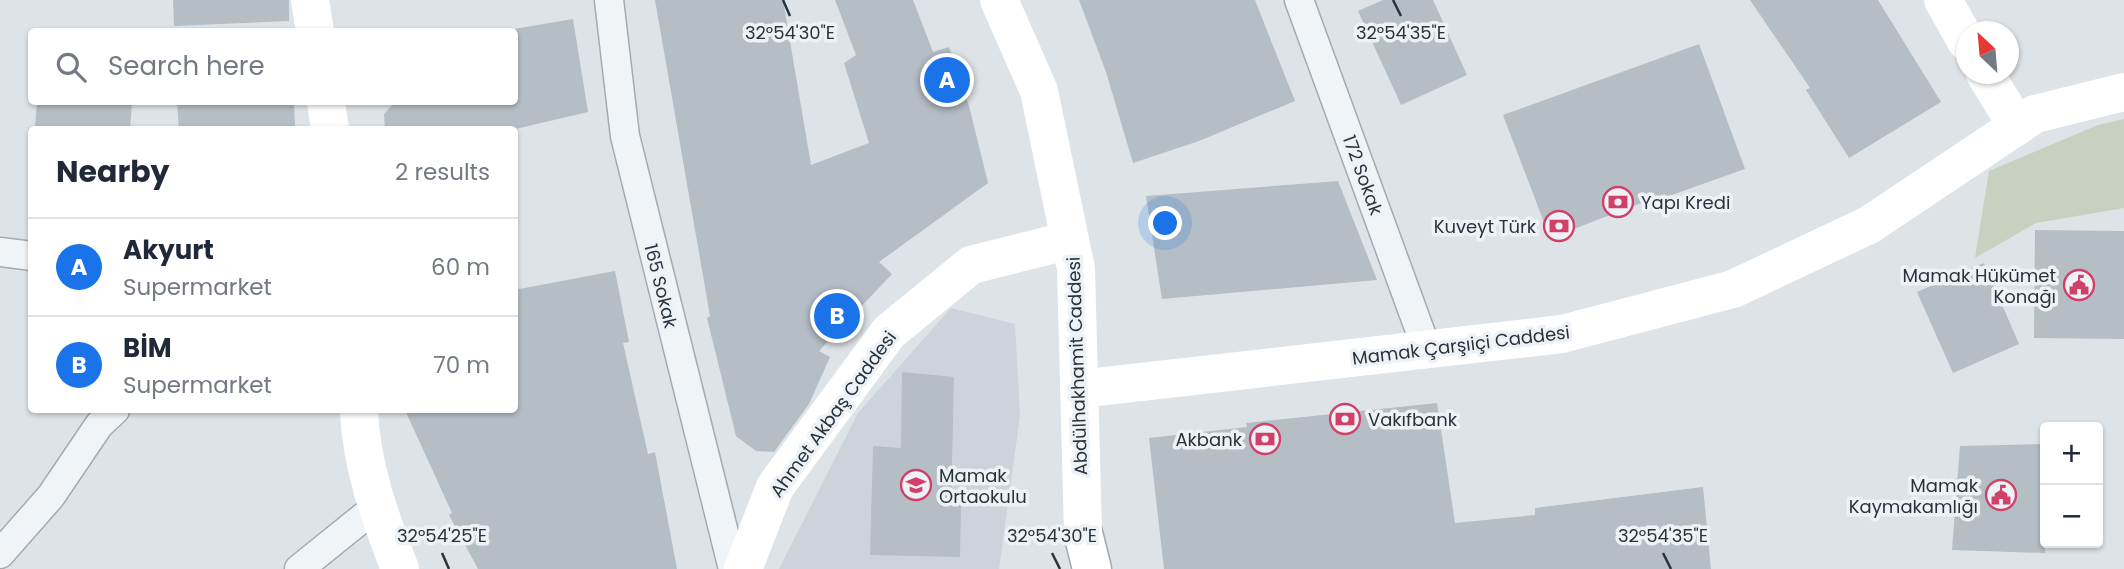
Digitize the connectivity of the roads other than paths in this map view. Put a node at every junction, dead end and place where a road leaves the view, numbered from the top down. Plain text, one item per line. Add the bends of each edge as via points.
1 (310, 0) edge
2 (609, 0) edge
3 (999, 0) edge
4 (1299, 0) edge
5 (1943, 0) edge
6 (1956, 23) edge
7 (314, 28) edge
8 (1991, 84) edge
9 (2124, 92) edge
10 (326, 105) edge
11 (329, 126) edge
12 (2017, 126) junction
13 (1070, 240) junction
14 (0, 253) edge
15 (28, 256) edge
16 (1427, 350) junction
17 (1079, 389) junction
18 (112, 413) edge
19 (359, 413) edge
20 (376, 507) junction
21 (0, 554) edge
22 (1084, 557) edge
23 (299, 569) edge
24 (400, 569) edge
25 (733, 569) edge
26 (743, 569) edge

1 - 7 main road
2 - 25 street, 165 Sokak via 625,136
3 - 13 main road, Abdülhakhamit Caddesi via 1039,91
4 - 16 street, 172 Sokak
5 - 6 main road
8 - 12 main road
9 - 12 main road, Mamak Çarşıiçi Caddesi via 2035,114
10 - 11 main road
12 - 16 main road, Mamak Çarşıiçi Caddesi via 1869,225 1733,289 1562,334
13 - 17 main road, Abdülhakhamit Caddesi via 1076,269
13 - 26 main road, Ahmet Akbaş Caddesi via 971,265 889,332 775,487
14 - 15 street
16 - 17 main road, Mamak Çarşıiçi Caddesi
17 - 22 main road, Abdülhakhamit Caddesi
18 - 21 street via 51,496
19 - 20 main road via 360,443
20 - 23 street
20 - 24 main road

